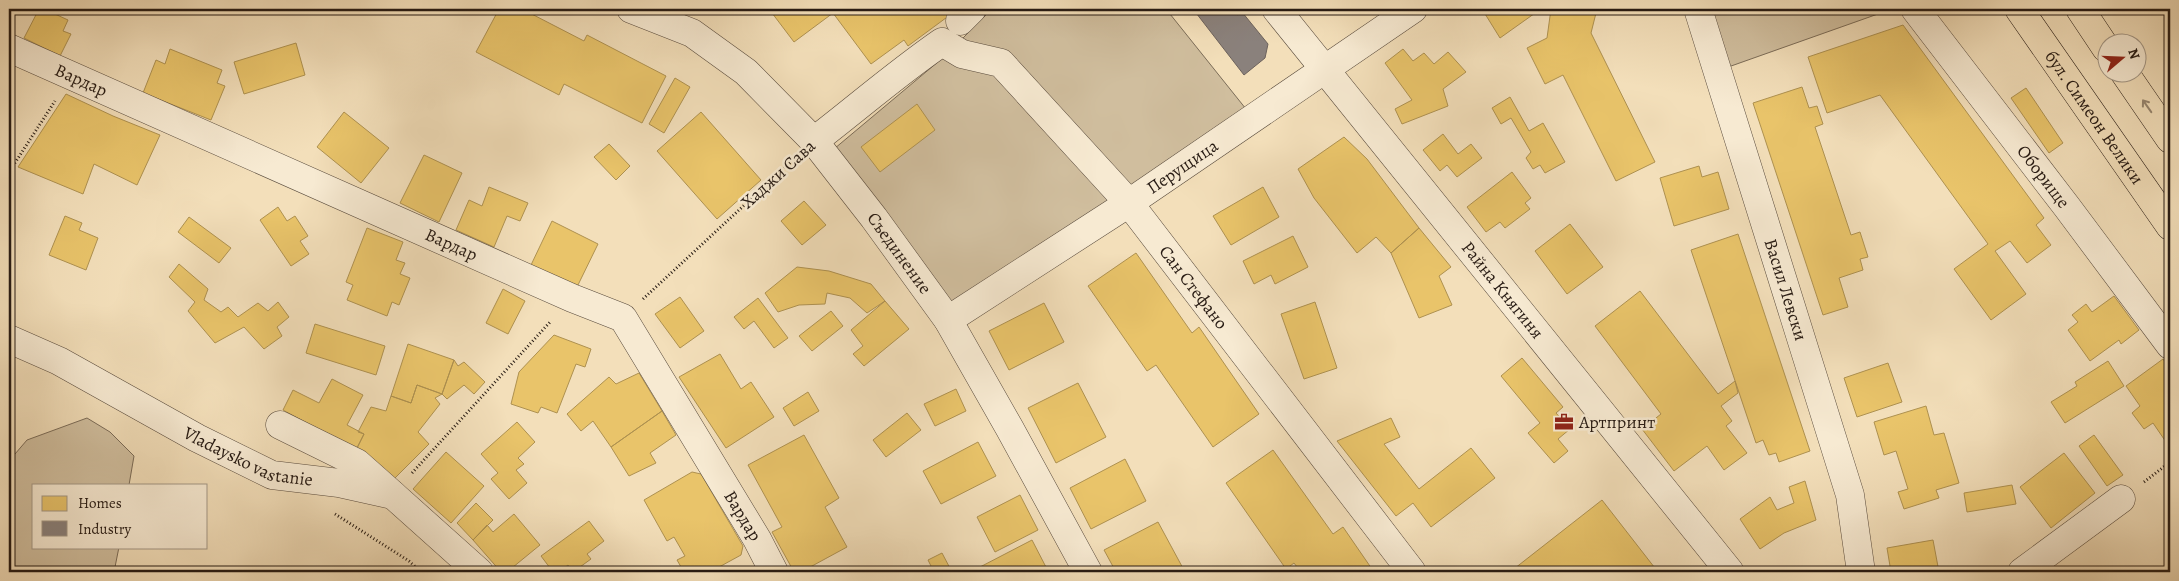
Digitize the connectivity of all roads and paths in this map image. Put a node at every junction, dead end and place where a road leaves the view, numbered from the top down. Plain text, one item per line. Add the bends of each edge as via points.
1 (631, 9) edge
2 (674, 9) edge
3 (1276, 9) edge
4 (1413, 9) edge
5 (1698, 9) edge
6 (1915, 9) edge
7 (2019, 9) edge
8 (2080, 9) edge
9 (692, 33) junction
10 (2096, 33) edge
11 (942, 42) joint
12 (9, 48) edge
13 (1324, 69) junction
14 (72, 76) junction
15 (2131, 82) edge
16 (2170, 139) edge
17 (814, 141) junction
18 (9, 172) edge
19 (1129, 203) junction
20 (2170, 226) edge
21 (572, 298) junction
22 (623, 318) junction
23 (948, 320) junction
24 (9, 339) edge
25 (2170, 345) edge
26 (280, 425) dead end
27 (393, 495) junction
28 (2121, 499) dead end
29 (327, 510) dead end
30 (421, 572) edge
31 (479, 572) edge
32 (774, 572) edge
33 (1088, 572) edge
34 (1412, 572) edge
35 (1730, 572) edge
36 (1862, 572) edge
37 (2022, 572) edge

1 - 9 street, Съединение
2 - 9 street
3 - 13 street, Райна Княгиня
4 - 13 street, Перущица
5 - 36 street, Васил Левски via 1850,495
6 - 25 street, Оборище
7 - 20 main road, бул. Симеон Велики
8 - 10 main road
9 - 17 street, Съединение via 746,72
11 - 17 street, Хаджи Сава via 900,71
11 - 19 street, Сан Стефано via 962,54 1002,64
12 - 14 street, Вардар
13 - 19 street, Перущица
13 - 35 street, Райна Княгиня
14 - 18 path
14 - 21 street, Вардар
16 -> 15 main road
17 - 22 path, Хаджи Сава
17 - 23 street, Съединение
19 - 23 street, Перущица
19 - 34 street, Сан Стефано
21 - 22 street, Вардар
21 - 27 path
22 - 32 street, Вардар via 758,539
23 - 33 street, Съединение
24 - 27 street, Vladaysko vastanie via 60,361 197,438 272,475 339,483
26 - 27 street via 357,463
27 - 31 street, Vladaysko vastanie
28 - 37 street
29 - 30 path via 409,561

